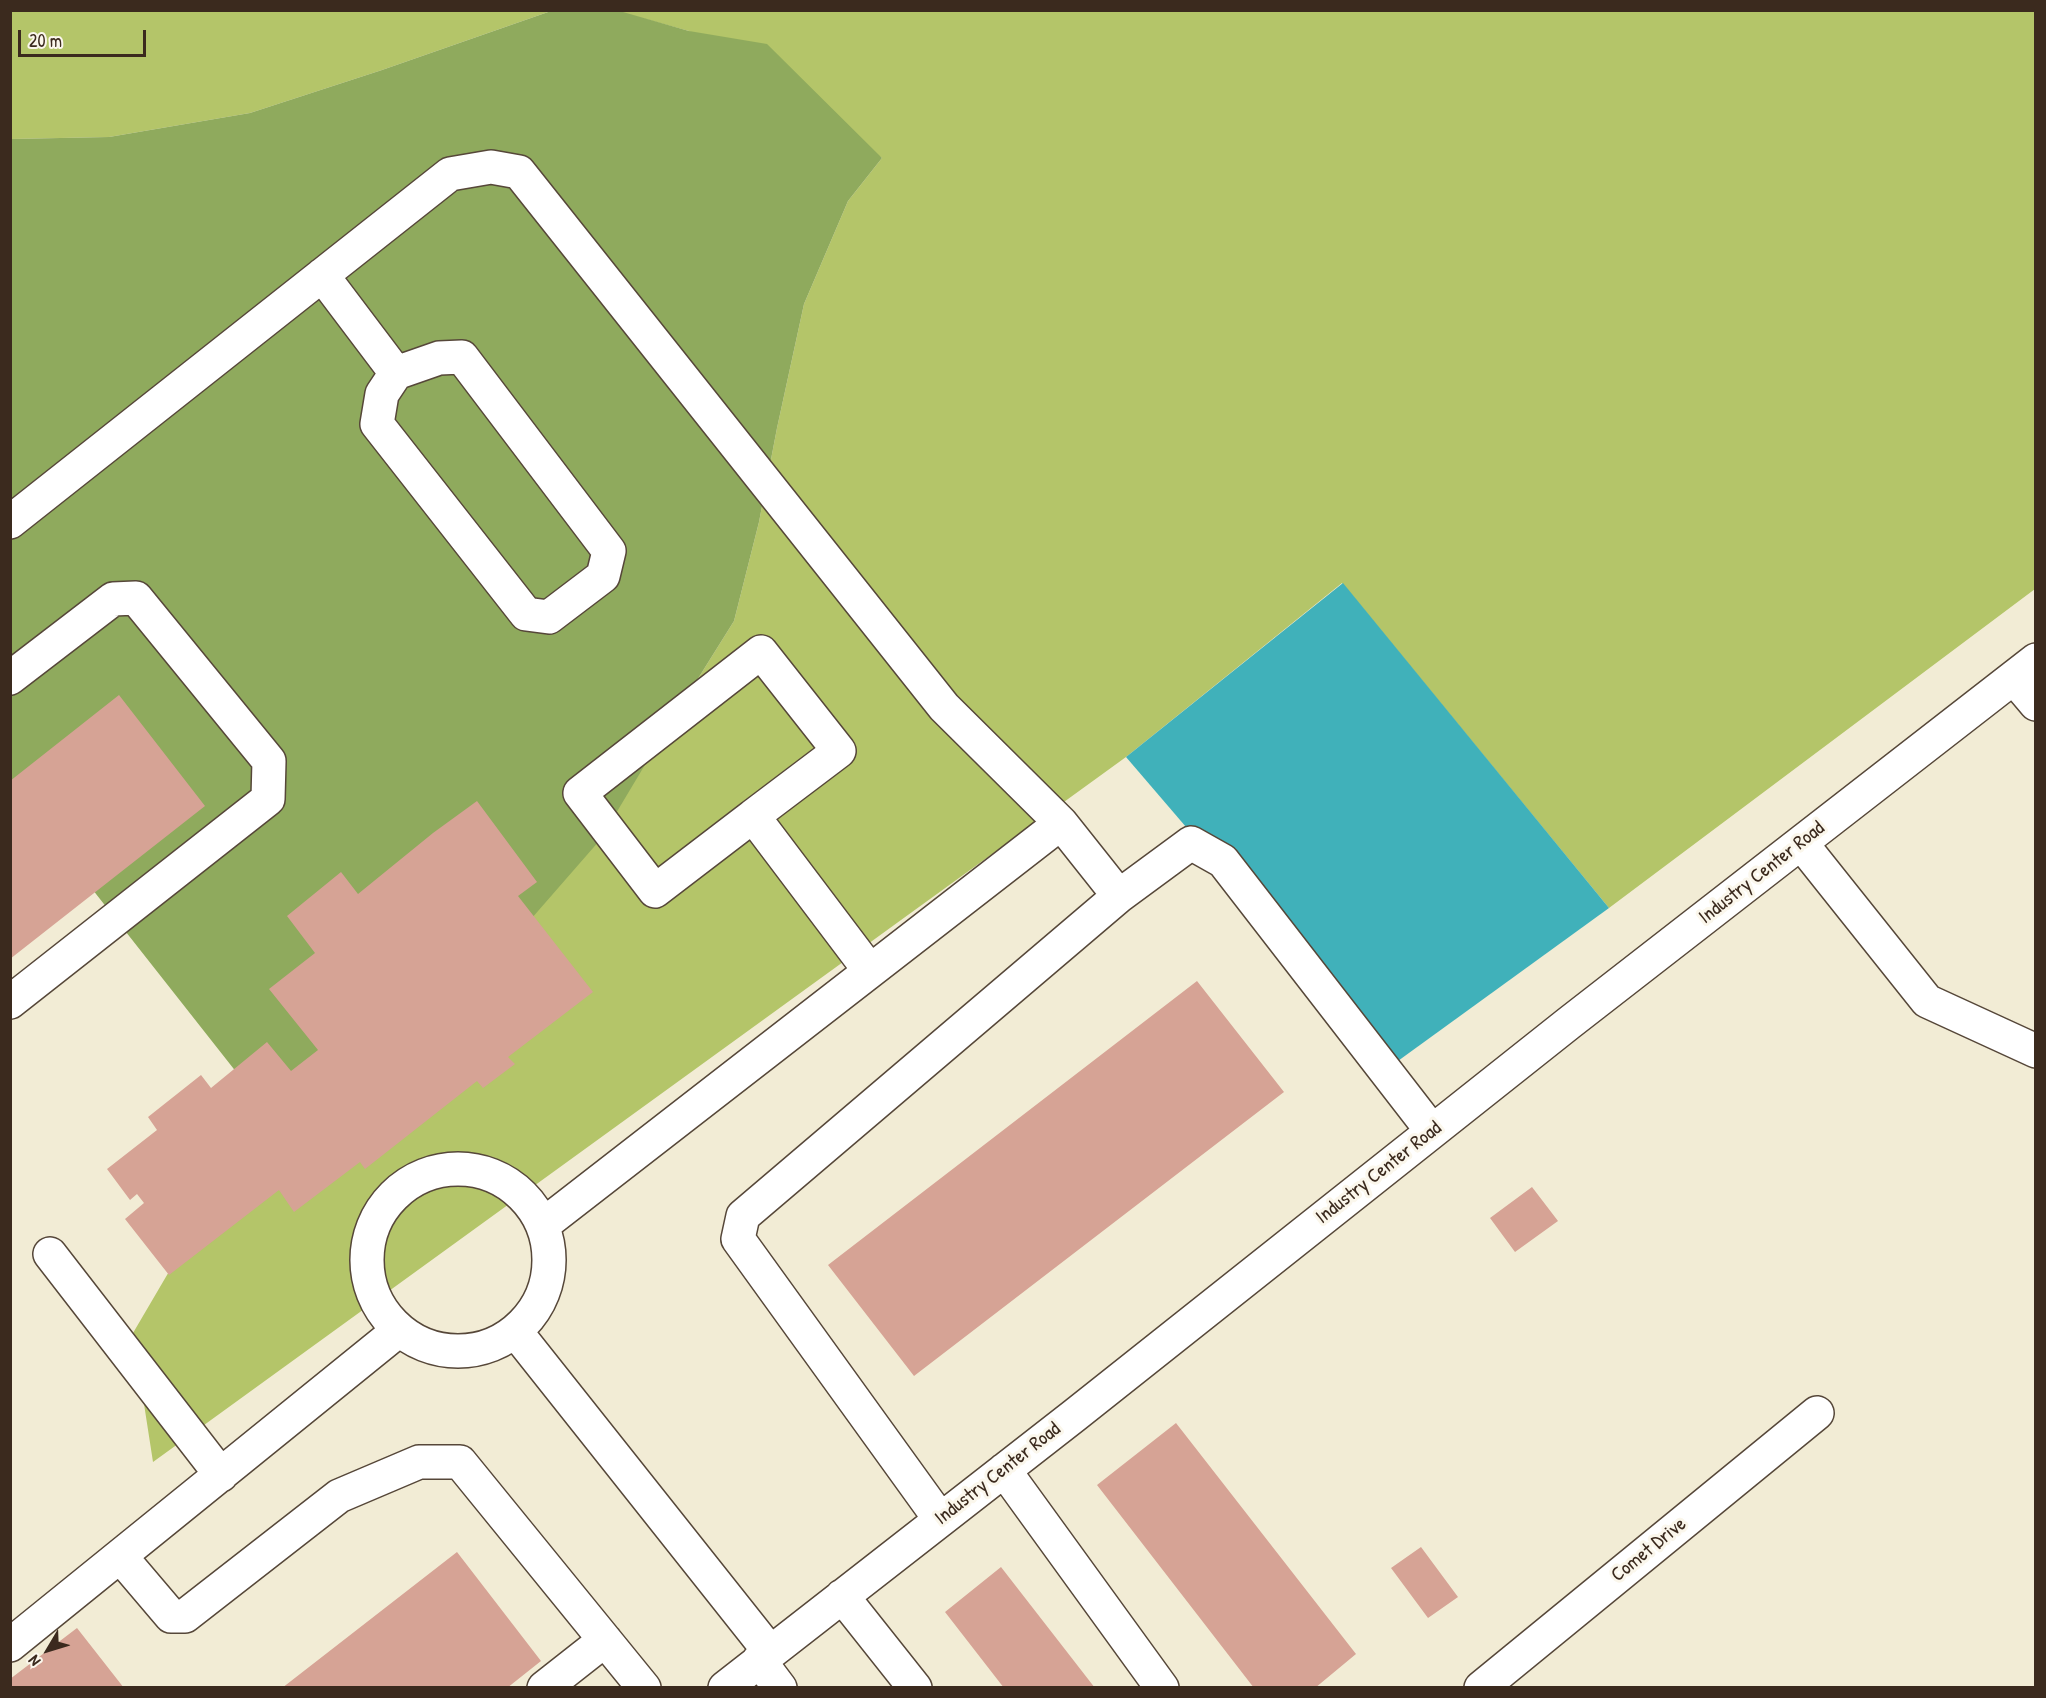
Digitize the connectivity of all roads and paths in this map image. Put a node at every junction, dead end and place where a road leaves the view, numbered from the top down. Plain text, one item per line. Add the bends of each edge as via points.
1 (322, 276) junction
2 (396, 373) junction
3 (10, 522) edge
4 (2025, 669) edge
5 (10, 678) edge
6 (2036, 704) edge
7 (753, 816) junction
8 (1061, 823) junction
9 (1801, 843) junction
10 (1119, 896) junction
11 (870, 970) junction
12 (10, 1002) edge
13 (2036, 1051) edge
14 (1432, 1131) junction
15 (543, 1225) junction
16 (50, 1254) dead end
17 (399, 1330) junction
18 (516, 1332) junction
19 (1817, 1413) dead end
20 (1004, 1470) junction
21 (221, 1475) junction
22 (940, 1519) junction
23 (120, 1556) junction
24 (842, 1596) junction
25 (605, 1640) junction
26 (10, 1645) edge
27 (764, 1656) junction
28 (544, 1688) edge
29 (644, 1688) edge
30 (725, 1688) edge
31 (780, 1688) edge
32 (915, 1688) edge
33 (1162, 1688) edge
34 (1482, 1688) edge

1 - 2 street
1 - 3 street
1 - 8 street via 450,174 490,167 519,172 944,707
2 - 2 street via 382,394 377,424 526,614 549,617 603,576 609,551 462,357 439,358
4 - 6 street
4 - 9 street, Industry Center Road
5 - 12 street via 113,598 136,598 269,761 268,799
7 - 7 street via 655,891 580,793 761,652 838,751
7 - 11 street
8 - 10 street
8 - 11 street
9 - 13 street via 1927,1001
9 - 14 street, Industry Center Road
10 - 14 street via 1191,843 1223,861
10 - 22 street via 743,1216 738,1239
11 - 15 street
14 - 20 street, Industry Center Road
15 - 17 street via 528,1201 506,1182 479,1170 449,1168 421,1175 397,1191 377,1215 367,1245 367,1276 378,1307
15 - 18 street via 549,1254 547,1283 535,1310
16 - 21 street
17 - 18 street via 426,1346 458,1352 488,1347
17 - 21 street
18 - 27 street
19 - 34 street, Comet Drive
20 - 22 street, Industry Center Road
20 - 33 street
21 - 23 street
22 - 24 street, Industry Center Road
23 - 25 street via 171,1616 185,1616 339,1496 418,1462 460,1462
23 - 26 street
24 - 27 street, Industry Center Road
24 - 32 street
25 - 28 street
25 - 29 street
27 - 30 street, Industry Center Road
27 - 31 street

